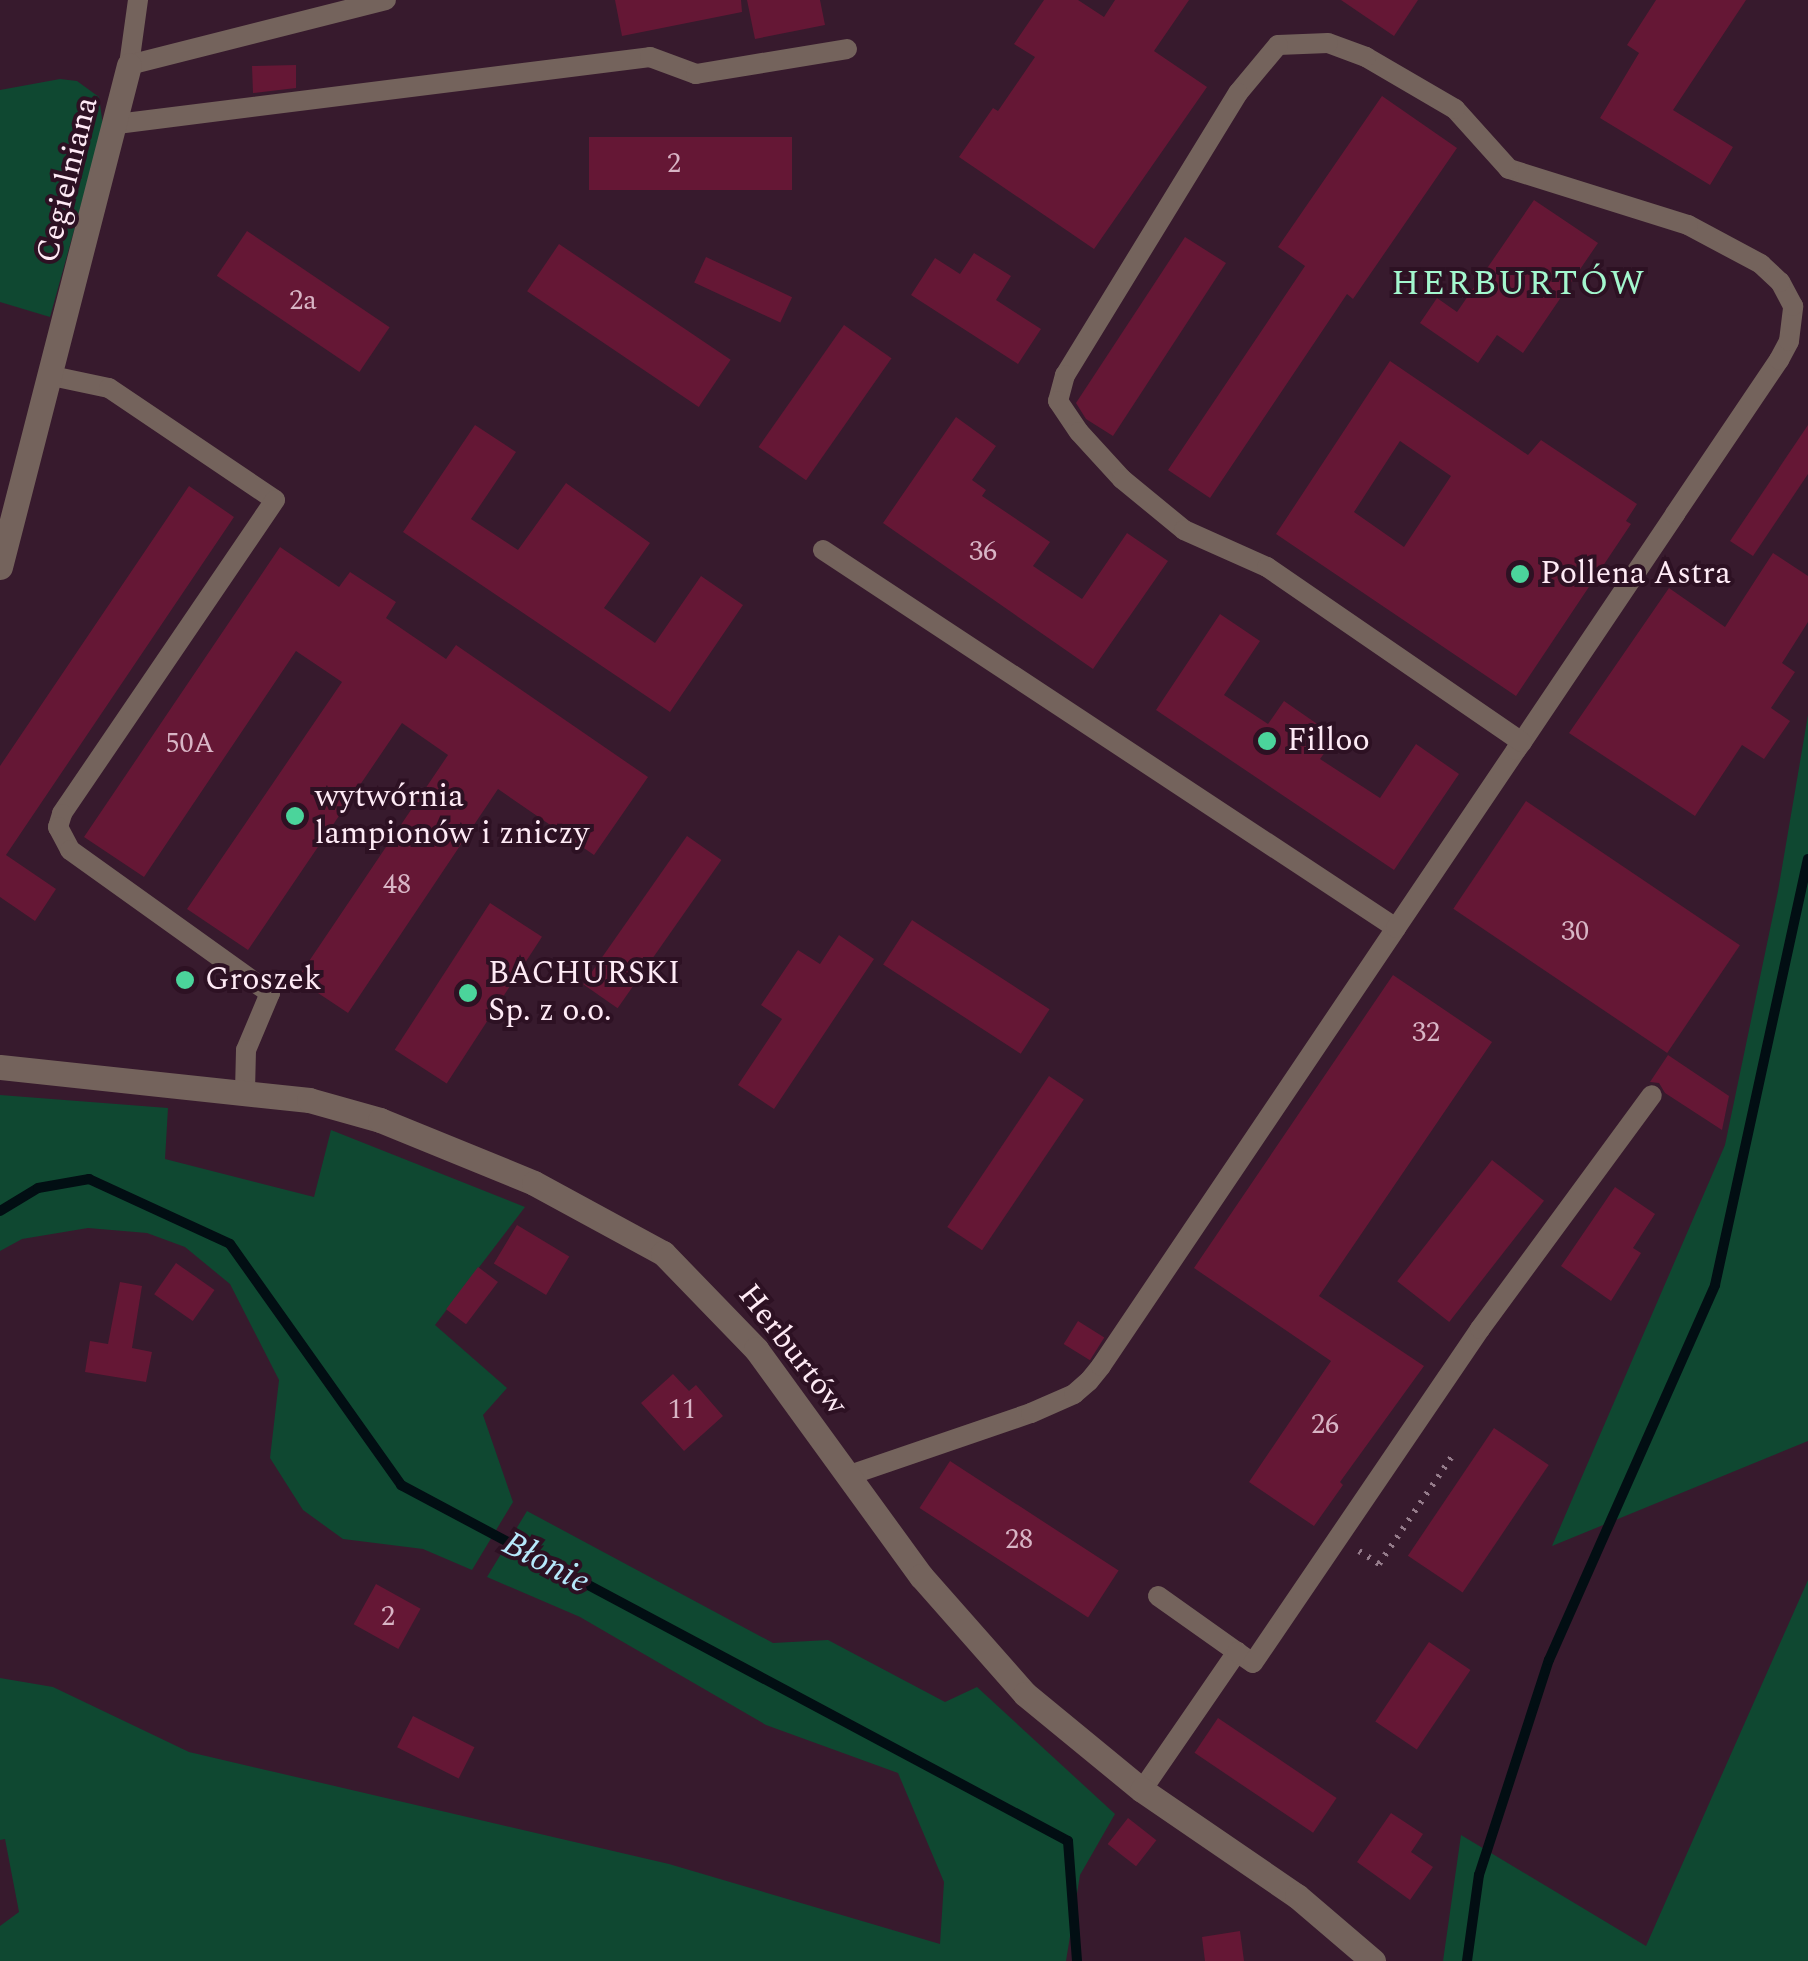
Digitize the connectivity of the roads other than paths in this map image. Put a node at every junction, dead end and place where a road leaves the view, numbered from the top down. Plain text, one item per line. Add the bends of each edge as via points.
1 (138, 0) edge
2 (386, 0) edge
3 (847, 49) dead end
4 (129, 65) junction
5 (117, 124) junction
6 (52, 376) junction
7 (823, 550) dead end
8 (0, 567) edge
9 (1522, 742) junction
10 (1396, 928) junction
11 (0, 1067) edge
12 (246, 1092) junction
13 (1652, 1095) dead end
14 (846, 1476) junction
15 (1158, 1596) dead end
16 (1237, 1652) junction
17 (1142, 1790) junction
18 (1373, 1961) edge

1 - 4 lane
2 - 4 lane, Cegielniana
3 - 5 lane via 696,74 650,57
4 - 5 street, Cegielniana
5 - 6 street, Cegielniana
6 - 8 street, Cegielniana
6 - 12 lane via 110,388 275,500 58,827 70,850 270,993 246,1050
7 - 10 lane
9 - 9 lane via 1779,360 1793,306 1760,264 1688,225 1510,169 1455,109 1366,57 1328,43 1278,45 1238,93 1064,374 1058,401 1122,479 1184,530 1268,567
9 - 10 lane
10 - 14 lane via 1089,1381 1031,1413
11 - 12 street, Herburtów
12 - 14 street, Herburtów via 309,1100 442,1144 568,1200 662,1252 756,1349
13 - 16 lane via 1480,1329 1253,1663
14 - 17 street, Herburtów via 997,1664 1064,1730
15 - 16 lane
16 - 17 lane
17 - 18 street, Herburtów via 1297,1896

